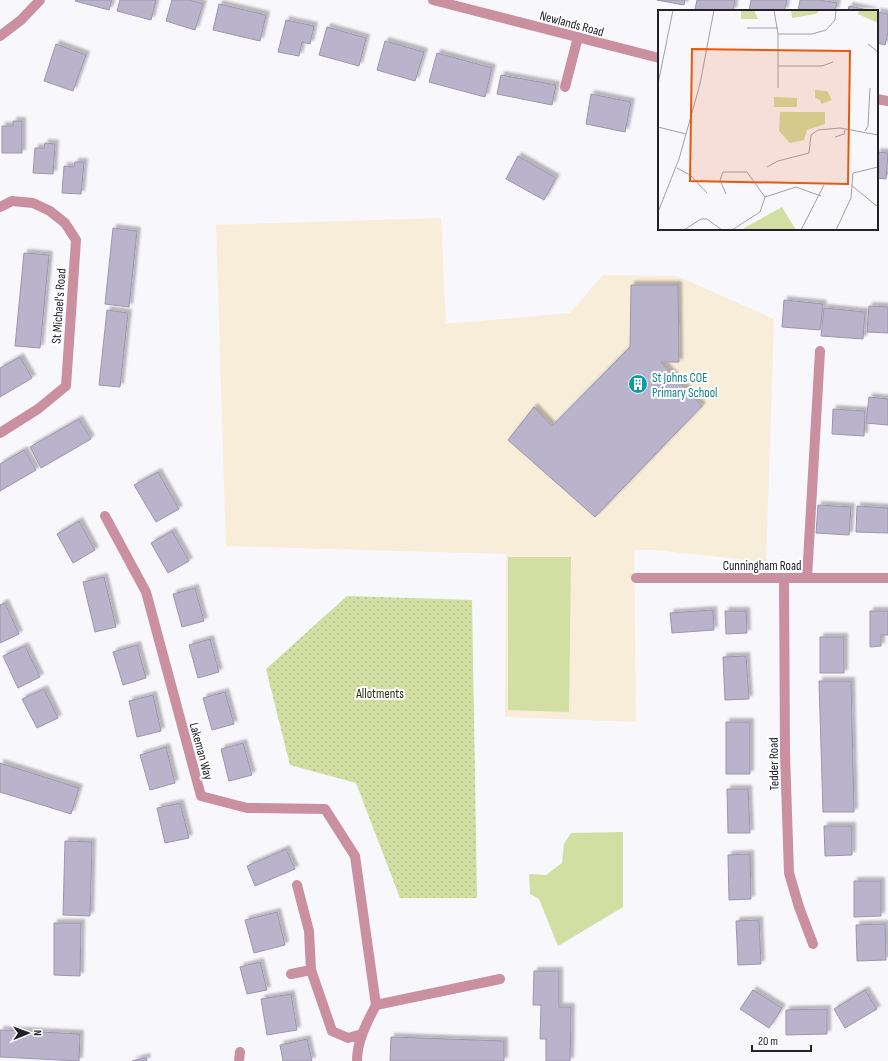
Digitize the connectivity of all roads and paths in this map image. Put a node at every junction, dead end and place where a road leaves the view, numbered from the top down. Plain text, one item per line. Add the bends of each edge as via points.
1 (40, 0) edge
2 (433, 0) edge
3 (0, 36) edge
4 (578, 37) junction
5 (658, 58) edge
6 (565, 87) dead end
7 (878, 99) edge
8 (888, 101) edge
9 (0, 207) edge
10 (820, 351) dead end
11 (0, 433) edge
12 (105, 516) dead end
13 (636, 578) dead end
14 (784, 578) junction
15 (807, 578) junction
16 (888, 578) edge
17 (297, 885) dead end
18 (813, 944) dead end
19 (311, 970) junction
20 (291, 974) dead end
21 (500, 979) dead end
22 (376, 1005) junction
23 (362, 1034) junction
24 (356, 1061) edge

1 - 3 street via 22,20
2 - 4 street, Newlands Road
4 - 5 street, Newlands Road
4 - 6 street
7 - 8 street
9 - 11 street, St Michael's Road via 12,201 33,203 50,211 65,223 76,240 66,386 38,409
10 - 15 street
12 - 22 street, Lakeman Way via 146,592 201,796 247,808 325,809 355,856
13 - 14 street, Cunningham Road
14 - 15 street, Cunningham Road
14 - 18 street, Tedder Road via 789,873 798,907
15 - 16 street, Cunningham Road
17 - 19 street via 308,931
19 - 20 street
19 - 23 street via 332,1031 348,1038
21 - 22 street
22 - 23 street
23 - 24 street

